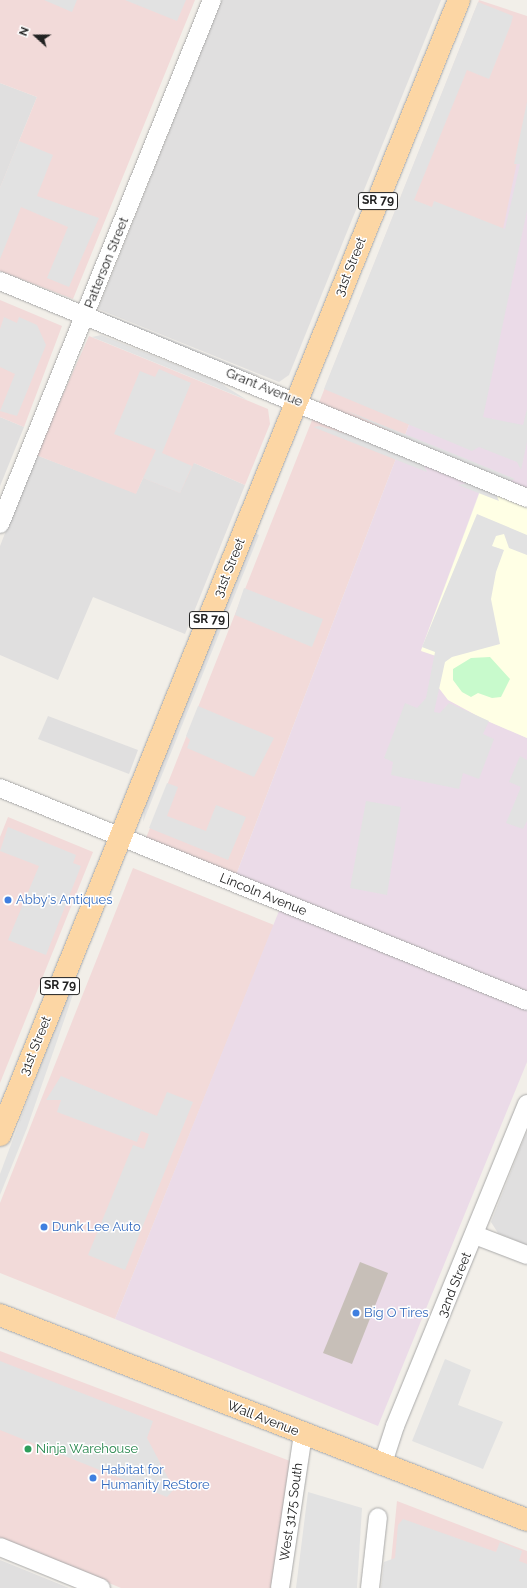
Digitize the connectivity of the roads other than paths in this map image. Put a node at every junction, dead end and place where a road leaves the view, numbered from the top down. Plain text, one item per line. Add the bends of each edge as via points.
1 (212, 0) edge
2 (459, 0) edge
3 (0, 281) edge
4 (86, 315) junction
5 (297, 401) junction
6 (527, 498) edge
7 (0, 524) edge
8 (0, 788) edge
9 (121, 838) junction
10 (527, 1001) edge
11 (527, 1104) edge
12 (0, 1135) edge
13 (475, 1235) junction
14 (527, 1256) edge
15 (0, 1315) edge
16 (303, 1435) junction
17 (382, 1466) junction
18 (378, 1517) dead end
19 (527, 1520) edge
20 (0, 1547) edge
21 (101, 1588) edge
22 (280, 1588) edge
23 (370, 1588) edge

1 - 4 street, Patterson Street
2 - 5 main road, 31st Street / SR 79
3 - 4 street, Grant Avenue
4 - 5 street, Grant Avenue
4 - 7 street, Patterson Street
5 - 6 street, Grant Avenue
5 - 9 main road, 31st Street / SR 79
8 - 9 street, Lincoln Avenue
9 - 10 street, Lincoln Avenue
9 - 12 main road, 31st Street / SR 79
11 - 13 street, 32nd Street
13 - 14 street
13 - 17 street, 32nd Street via 395,1426
15 - 16 main road, Wall Avenue
16 - 17 main road, Wall Avenue
16 - 22 street, West 3175 South
17 - 19 main road, Wall Avenue
18 - 23 street
20 - 21 street

